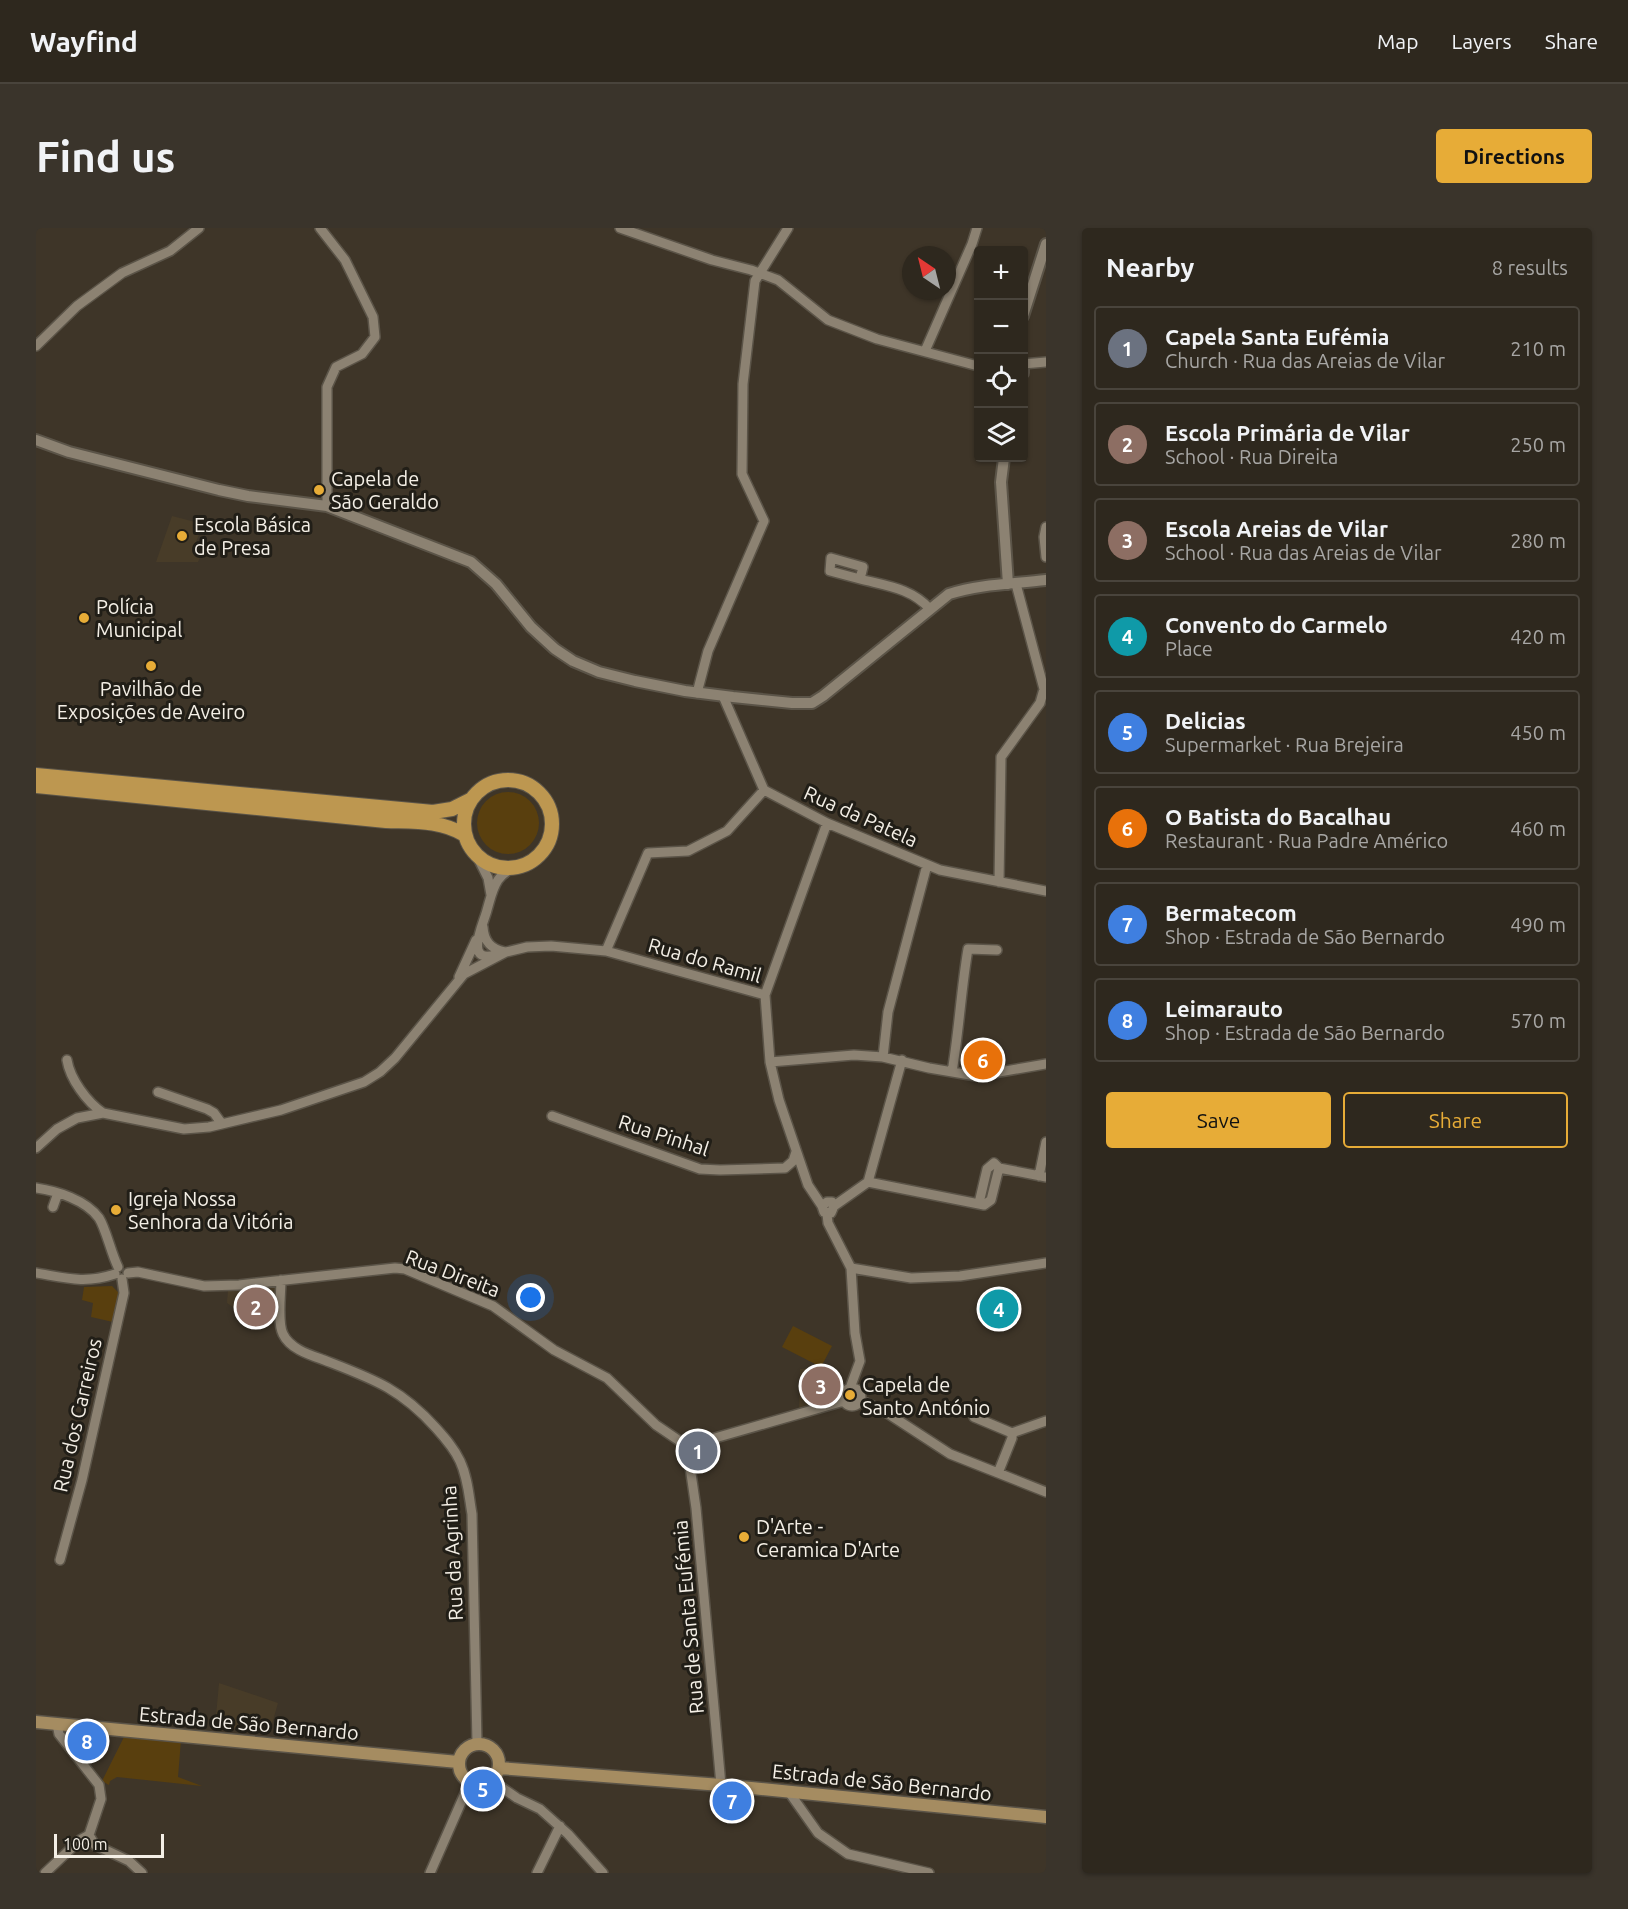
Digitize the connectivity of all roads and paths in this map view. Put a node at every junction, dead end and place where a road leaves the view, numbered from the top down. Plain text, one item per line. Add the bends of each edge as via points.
1 (199, 228) edge
2 (320, 228) edge
3 (620, 228) edge
4 (788, 228) edge
5 (977, 228) edge
6 (1046, 244) edge
7 (761, 274) junction
8 (1028, 300) edge
9 (36, 346) edge
10 (925, 351) junction
11 (1046, 362) edge
12 (1028, 364) edge
13 (974, 365) edge
14 (36, 441) edge
15 (1004, 462) edge
16 (327, 506) junction
17 (1046, 527) edge
18 (1046, 557) edge
19 (860, 579) dead end
20 (1046, 580) edge
21 (1012, 584) junction
22 (930, 609) junction
23 (697, 693) junction
24 (723, 696) junction
25 (36, 775) edge
26 (36, 786) edge
27 (764, 790) junction
28 (470, 800) junction
29 (827, 823) junction
30 (465, 835) junction
31 (477, 856) junction
32 (927, 865) junction
33 (513, 868) junction
34 (999, 882) junction
35 (1046, 891) edge
36 (491, 895) junction
37 (481, 929) junction
38 (997, 950) dead end
39 (606, 951) junction
40 (506, 952) junction
41 (458, 979) junction
42 (765, 995) junction
43 (883, 1057) junction
44 (67, 1060) dead end
45 (902, 1060) junction
46 (770, 1062) junction
47 (1046, 1064) edge
48 (952, 1072) junction
49 (158, 1092) dead end
50 (103, 1113) junction
51 (552, 1116) dead end
52 (222, 1124) junction
53 (1046, 1142) edge
54 (36, 1148) edge
55 (796, 1152) junction
56 (1043, 1176) edge
57 (868, 1182) junction
58 (36, 1188) edge
59 (58, 1193) junction
60 (53, 1207) dead end
61 (828, 1208) junction
62 (1046, 1263) edge
63 (851, 1269) junction
64 (36, 1273) edge
65 (121, 1273) junction
66 (281, 1280) junction
67 (850, 1388) junction
68 (860, 1400) junction
69 (844, 1401) junction
70 (975, 1417) dead end
71 (1046, 1421) edge
72 (1012, 1433) junction
73 (687, 1446) junction
74 (998, 1473) junction
75 (1046, 1492) edge
76 (60, 1560) dead end
77 (36, 1722) edge
78 (57, 1724) junction
79 (477, 1743) junction
80 (458, 1762) junction
81 (499, 1768) junction
82 (491, 1780) junction
83 (470, 1782) junction
84 (721, 1785) junction
85 (789, 1792) junction
86 (1046, 1817) edge
87 (560, 1826) junction
88 (89, 1834) junction
89 (45, 1873) edge
90 (142, 1873) edge
91 (430, 1873) edge
92 (537, 1873) edge
93 (603, 1873) edge
94 (929, 1873) edge

1 - 9 street via 170,251 122,273 77,306
2 - 16 street via 345,260 373,317 375,337 362,354 336,367 327,387
3 - 7 street
4 - 7 street
5 - 10 street
6 - 8 street
7 - 10 street via 778,280 828,320 877,339
7 - 23 street via 755,281 743,384 741,444 742,474 764,522 708,651
10 - 13 street
11 - 12 street
14 - 16 street via 219,490
15 - 21 street via 1001,483
16 - 23 street via 471,562 496,584 531,627 573,661 599,672
17 - 18 street
19 - 22 street via 909,593
20 - 21 street
21 - 22 street via 949,594
21 - 34 street via 1044,689 1040,703 1001,757
22 - 24 street via 812,703
23 - 24 street
24 - 27 street
25 - 28 main road via 433,812 452,809
26 - 30 main road via 440,824
27 - 29 street, Rua da Patela
27 - 39 street via 727,831 688,850 648,853
28 - 30 main road via 463,823
28 - 33 main road via 487,784 510,779 533,787 543,796 553,821 546,847 526,864
29 - 32 street, Rua da Patela
29 - 42 street
30 - 31 main road
31 - 33 main road via 487,863
31 - 36 street
32 - 34 street, Rua da Patela
32 - 43 street via 888,1012
33 - 36 street via 498,879
34 - 35 street, Rua da Patela
36 - 37 street
37 - 40 street via 495,950
37 - 41 street
38 - 48 street via 968,949
39 - 40 street, Rua do Ramil via 550,946
39 - 42 street, Rua do Ramil
40 - 41 street, Rua do Ramil
41 - 52 street via 403,1049 364,1082 281,1110
42 - 46 street, Rua do Ramil
43 - 45 street
43 - 46 street via 854,1055
44 - 50 street via 68,1069 90,1102
45 - 48 street
45 - 57 street
46 - 55 street, Rua do Ramil
47 - 48 street via 976,1076
49 - 52 street via 207,1108
50 - 52 street via 184,1129
50 - 54 street via 67,1122
51 - 55 street, Rua Pinhal via 700,1169 784,1168
53 - 56 street
55 - 61 street, Rua do Ramil via 808,1185
56 - 57 street via 999,1167 991,1200 984,1205
57 - 61 street
58 - 59 street
59 - 60 street
59 - 65 street via 85,1205 99,1219
61 - 63 street, Rua do Ramil via 828,1223
62 - 63 street via 950,1277 912,1278
63 - 67 street via 860,1361
64 - 65 street, Rua Direita via 85,1281
65 - 66 street, Rua Direita via 138,1272 204,1286
65 - 76 street, Rua dos Carreiros via 124,1293
66 - 73 street, Rua Direita via 400,1268 459,1291 494,1306 554,1350 607,1378 656,1425
66 - 79 street, Rua da Agrinha via 280,1326 288,1343 397,1392 418,1408 460,1461 472,1514
67 - 68 street via 860,1393
67 - 69 street via 844,1393
68 - 69 street via 853,1405
68 - 74 street via 950,1454
69 - 73 street
70 - 72 street
71 - 72 street
72 - 74 street
73 - 84 street, Rua de Santa Eufémia
74 - 75 street
77 - 78 main road, Estrada de São Bernardo
78 - 80 main road, Estrada de São Bernardo
78 - 88 street via 59,1734 99,1785 101,1799
79 - 80 main road via 466,1748
79 - 81 main road via 494,1750
80 - 83 main road via 461,1774
81 - 82 main road
81 - 84 main road, Estrada de São Bernardo
82 - 83 main road via 481,1784
82 - 87 street via 540,1809
83 - 91 street
84 - 85 main road, Estrada de São Bernardo
85 - 86 main road, Estrada de São Bernardo
85 - 94 street via 818,1833 848,1854
87 - 92 street
87 - 93 street
88 - 89 street
88 - 90 street via 95,1845 129,1861

